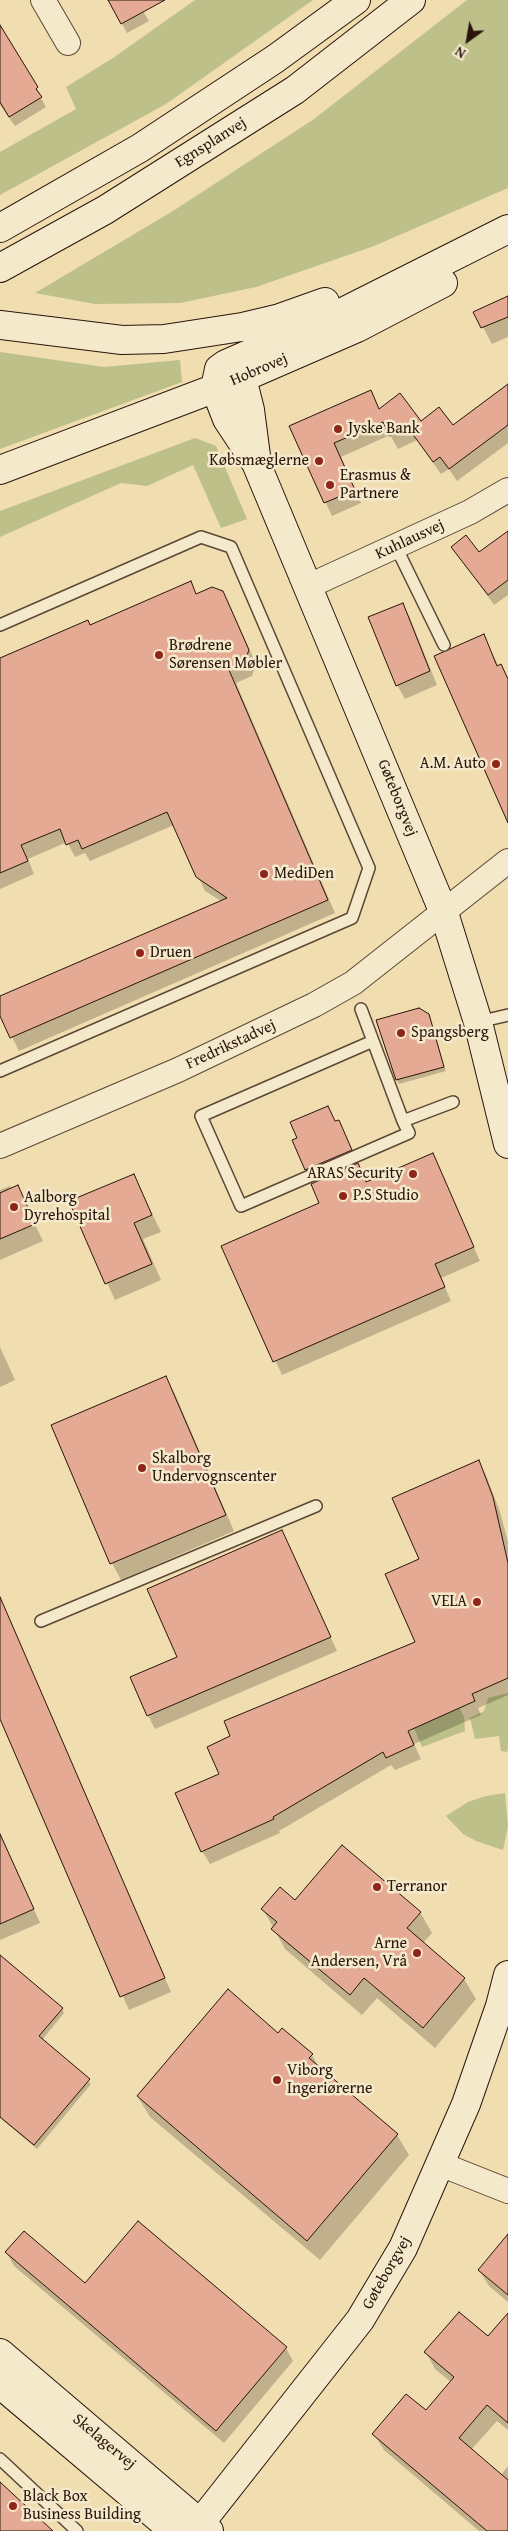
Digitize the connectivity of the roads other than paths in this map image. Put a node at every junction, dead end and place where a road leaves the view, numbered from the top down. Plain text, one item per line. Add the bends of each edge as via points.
1 (43, 0) edge
2 (356, 0) edge
3 (411, 0) edge
4 (68, 43) dead end
5 (508, 224) edge
6 (0, 228) edge
7 (508, 229) edge
8 (508, 249) edge
9 (0, 268) edge
10 (0, 325) edge
11 (211, 333) junction
12 (238, 369) junction
13 (215, 388) junction
14 (256, 463) junction
15 (0, 470) edge
16 (508, 490) edge
17 (396, 547) junction
18 (309, 586) junction
19 (0, 625) edge
20 (444, 645) dead end
21 (508, 861) edge
22 (444, 913) junction
23 (361, 1009) dead end
24 (508, 1015) edge
25 (478, 1022) junction
26 (373, 1041) junction
27 (0, 1071) edge
28 (454, 1102) dead end
29 (403, 1121) junction
30 (508, 1144) edge
31 (0, 1146) edge
32 (316, 1506) dead end
33 (42, 1621) dead end
34 (508, 1975) edge
35 (440, 2164) junction
36 (508, 2192) edge
37 (0, 2353) edge
38 (0, 2384) edge
39 (0, 2459) edge
40 (201, 2528) edge
41 (77, 2531) edge
42 (174, 2531) edge

1 - 4 street
2 - 6 main road, Egnsplanvej via 140,148
3 - 9 main road, Egnsplanvej via 295,90 105,210
5 - 11 main road via 323,303 280,318
7 - 12 main road
8 - 12 main road, Hobrovej via 357,328
10 - 11 main road via 122,340
11 - 12 street
12 - 13 main road via 219,370
12 - 14 main road, Gøteborgvej via 250,410
13 - 14 main road, Gøteborgvej via 227,419
13 - 15 main road, Hobrovej
14 - 18 main road, Gøteborgvej
16 - 17 street, Kuhlausvej
17 - 18 street, Kuhlausvej
17 - 20 lane
18 - 22 main road, Gøteborgvej
19 - 27 lane via 201,537 231,547 369,868 352,918
21 - 22 street, Fredrikstadvej
22 - 25 main road, Gøteborgvej
22 - 31 street, Fredrikstadvej via 353,983 314,1005 178,1070
23 - 26 lane
24 - 25 lane
25 - 30 main road, Gøteborgvej
26 - 29 lane
26 - 29 lane via 201,1116 241,1206 409,1133
28 - 29 lane
32 - 33 lane
34 - 35 main road, Gøteborgvej via 466,2104
35 - 36 street
35 - 40 main road, Gøteborgvej via 403,2248 360,2320
37 - 40 main road, Skelagervej
38 - 42 main road, Skelagervej
39 - 41 lane

